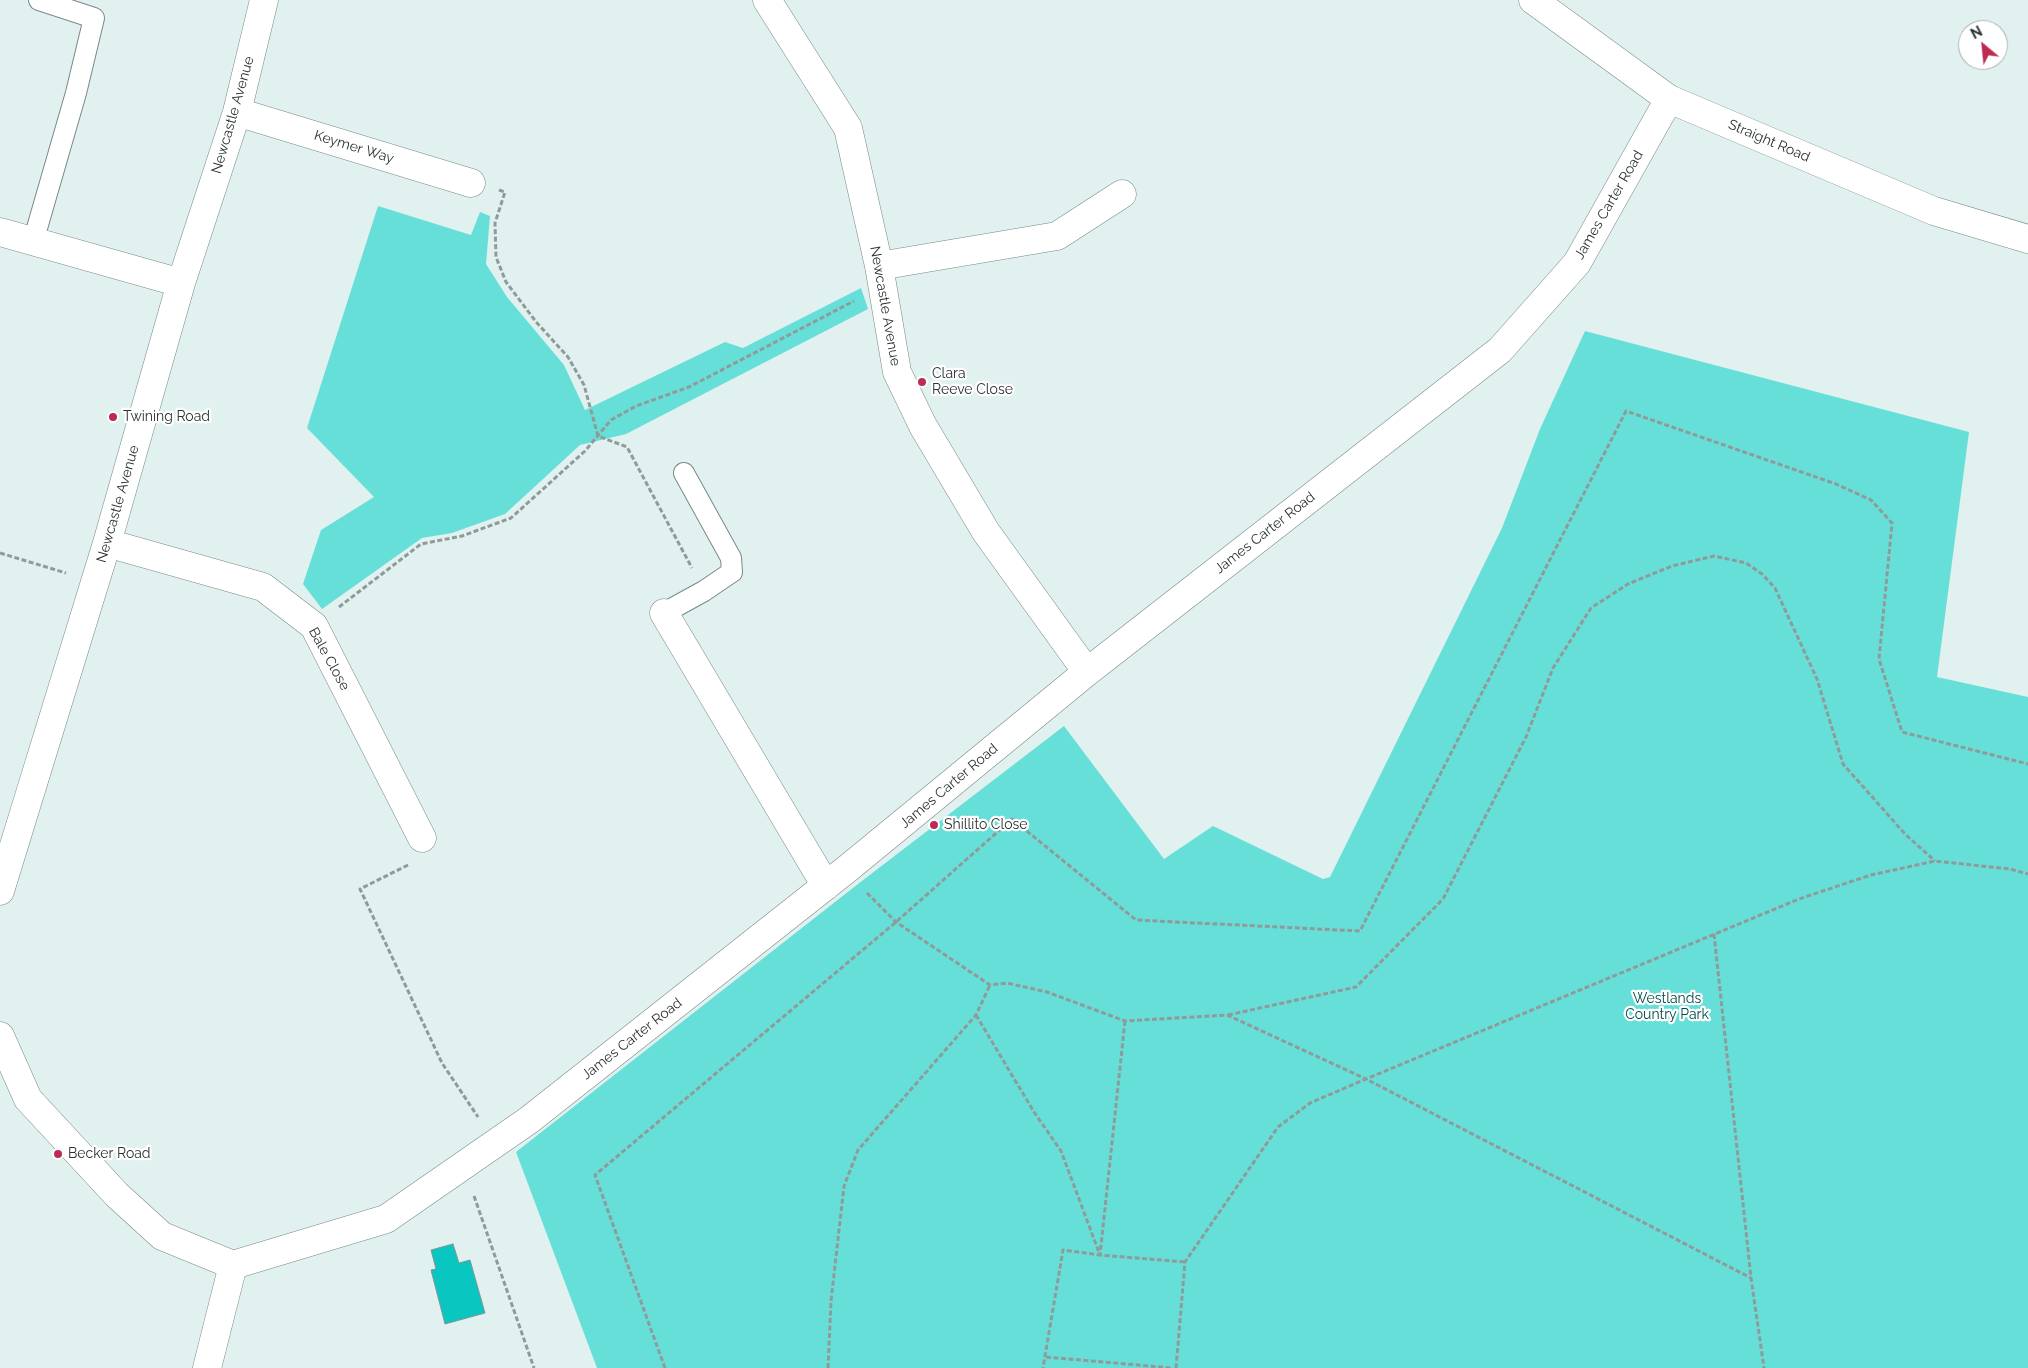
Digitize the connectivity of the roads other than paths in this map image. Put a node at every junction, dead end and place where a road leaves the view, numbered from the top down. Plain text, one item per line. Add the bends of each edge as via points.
1 (39, 0) edge
2 (264, 0) edge
3 (767, 0) edge
4 (1534, 0) edge
5 (1668, 98) junction
6 (237, 112) junction
7 (472, 183) road end
8 (1122, 194) dead end
9 (0, 232) edge
10 (2028, 239) edge
11 (33, 242) junction
12 (881, 278) junction
13 (181, 282) junction
14 (684, 473) dead end
15 (107, 543) junction
16 (664, 613) joint
17 (1087, 672) junction
18 (422, 838) road end
19 (837, 877) junction
20 (0, 891) edge
21 (0, 1036) edge
22 (232, 1265) junction
23 (207, 1368) edge

1 - 11 lane via 94,18
2 - 6 street, Newcastle Avenue
3 - 12 street, Newcastle Avenue via 848,128
4 - 5 street, Straight Road
5 - 10 street, Straight Road via 1934,211
5 - 17 street, James Carter Road via 1577,262 1500,350
6 - 7 street, Keymer Way
6 - 13 street, Newcastle Avenue
8 - 12 street via 1057,236
9 - 11 street
11 - 13 street
12 - 17 street, Newcastle Avenue via 897,372 923,426 986,532
13 - 15 street, Newcastle Avenue
14 - 16 lane via 731,558 732,572
15 - 18 street, Bale Close via 263,586 314,626
15 - 20 street, Newcastle Avenue
16 - 19 street
17 - 19 street, James Carter Road
19 - 22 street, James Carter Road via 529,1120 386,1218
21 - 22 street via 28,1099 117,1196 162,1236
22 - 23 street

